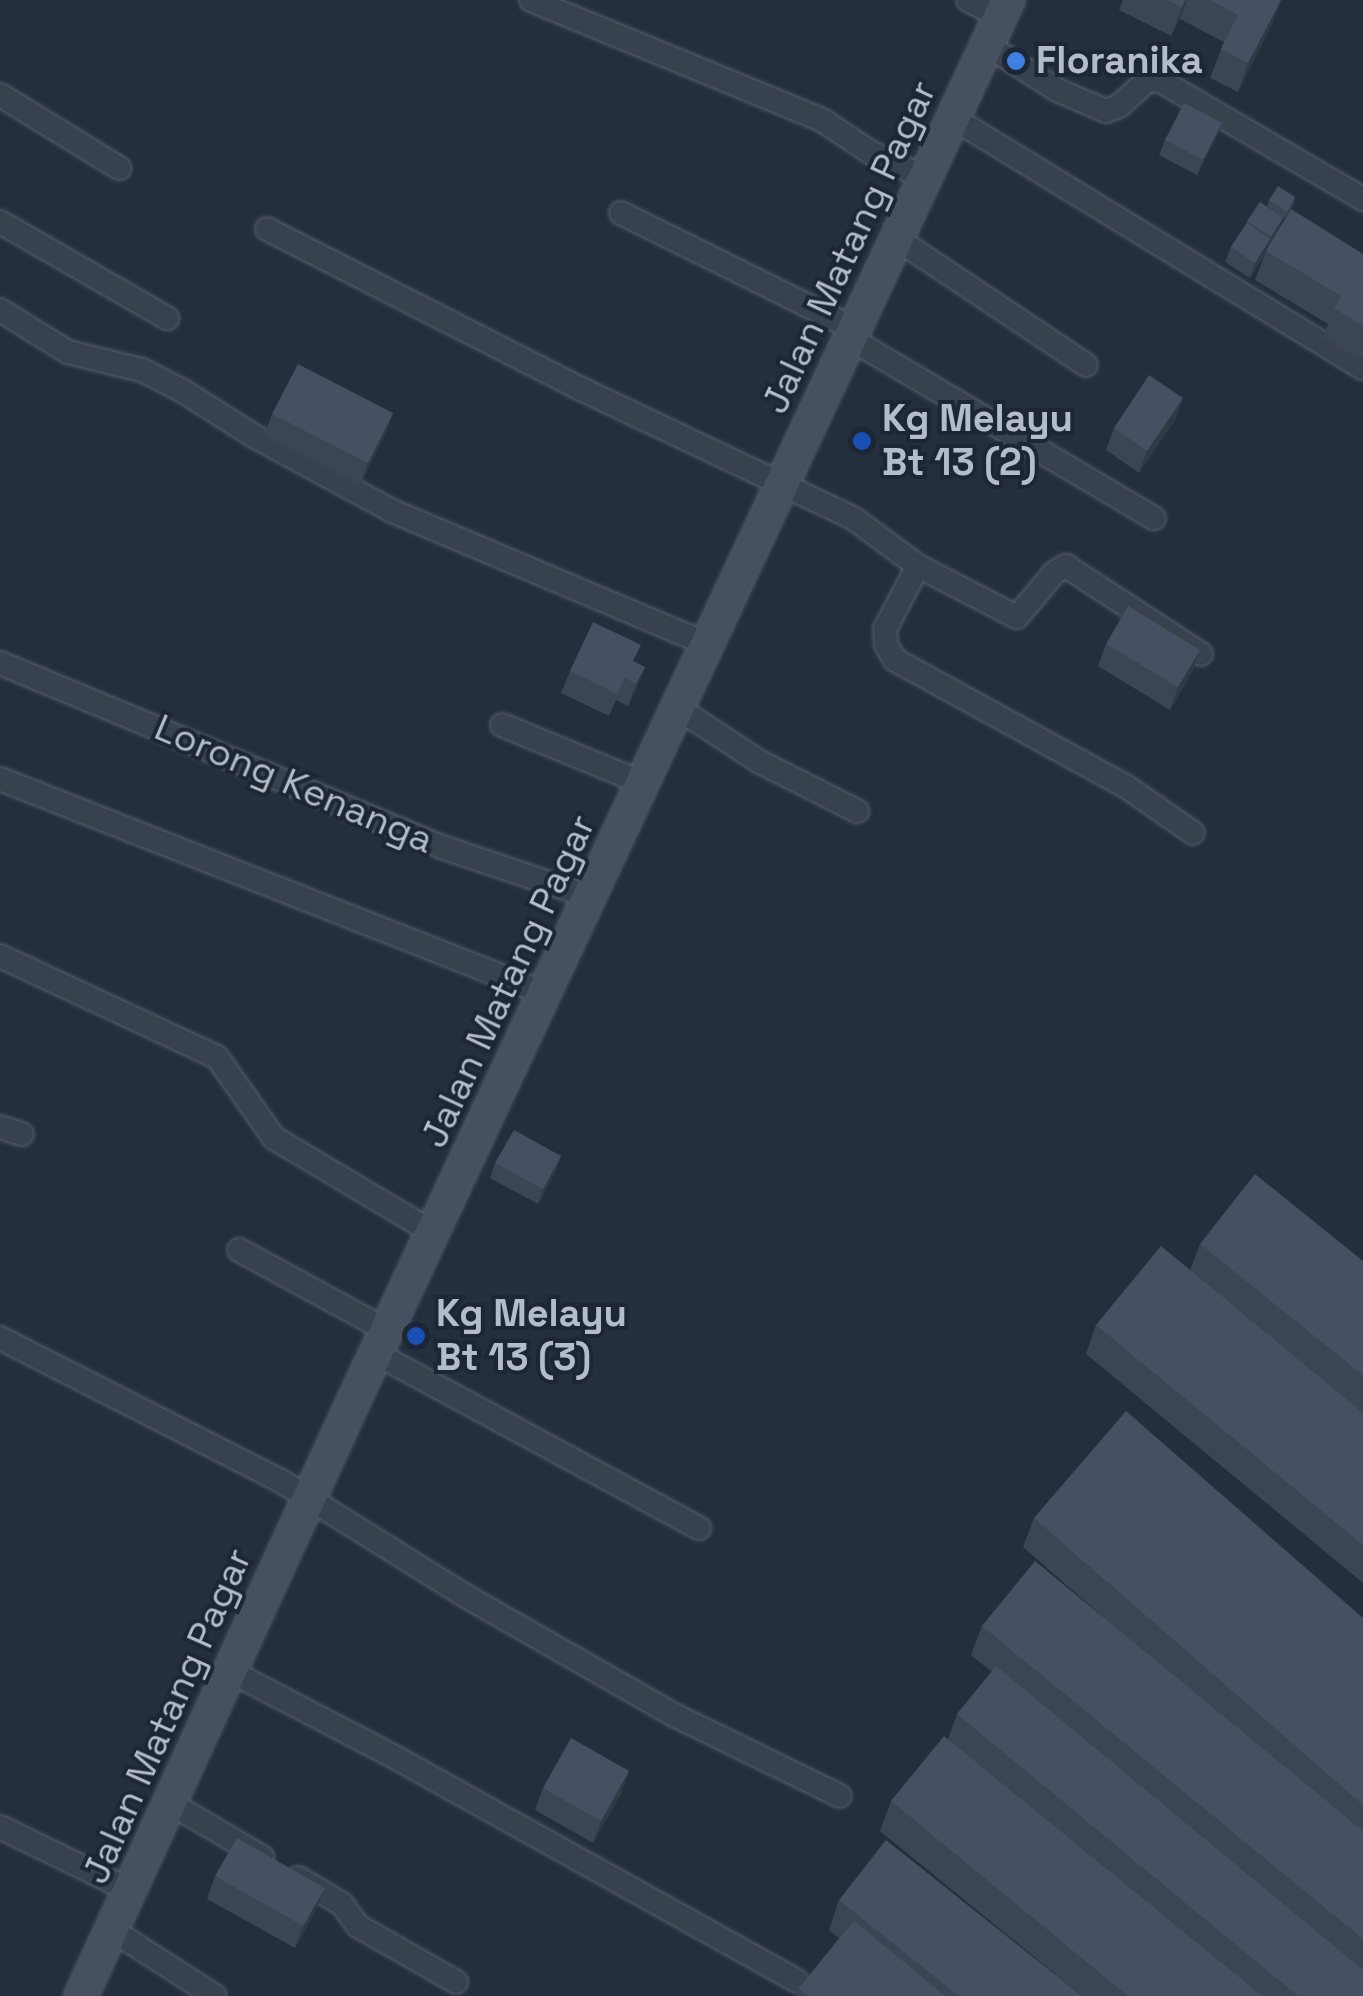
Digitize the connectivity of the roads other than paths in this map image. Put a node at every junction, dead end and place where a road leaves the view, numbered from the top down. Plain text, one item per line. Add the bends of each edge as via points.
1 (531, 0) edge
2 (968, 0) edge
3 (999, 20) edge
4 (0, 95) edge
5 (953, 118) junction
6 (120, 168) dead end
7 (925, 178) junction
8 (1363, 198) edge
9 (621, 213) dead end
10 (0, 222) edge
11 (268, 229) dead end
12 (897, 240) junction
13 (0, 310) edge
14 (167, 318) dead end
15 (853, 334) junction
16 (1086, 365) dead end
17 (1363, 368) edge
18 (784, 482) junction
19 (1154, 518) dead end
20 (918, 566) junction
21 (709, 644) junction
22 (1201, 654) edge
23 (0, 663) edge
24 (680, 709) junction
25 (502, 725) dead end
26 (0, 779) edge
27 (644, 784) junction
28 (856, 811) dead end
29 (1193, 833) dead end
30 (591, 897) junction
31 (0, 956) edge
32 (544, 993) junction
33 (434, 1233) junction
34 (239, 1250) dead end
35 (0, 1338) edge
36 (382, 1342) junction
37 (308, 1502) junction
38 (700, 1528) dead end
39 (230, 1671) junction
40 (840, 1796) dead end
41 (170, 1803) junction
42 (0, 1827) edge
43 (131, 1892) junction
44 (112, 1930) junction
45 (797, 1981) dead end
46 (456, 1982) dead end
47 (81, 1996) edge
48 (214, 1996) edge

1 - 7 street via 822,120
2 - 3 street
3 - 5 main road, Jalan Matang Pagar
3 - 8 street via 1057,90 1106,111 1148,80 1162,81
4 - 6 street
5 - 7 main road, Jalan Matang Pagar
5 - 17 street
7 - 12 main road, Jalan Matang Pagar
9 - 15 street
10 - 14 street
11 - 18 street via 578,388
12 - 15 main road, Jalan Matang Pagar
12 - 16 street
13 - 21 street via 68,352 142,370 183,391 392,511
15 - 18 main road, Jalan Matang Pagar
15 - 19 street
18 - 20 street via 854,518
18 - 21 main road, Jalan Matang Pagar
20 - 22 street via 1017,617 1066,566
20 - 29 street via 885,629 895,660 1126,787
21 - 24 main road, Jalan Matang Pagar
23 - 30 street, Lorong Kenanga via 442,847
24 - 27 main road, Jalan Matang Pagar
24 - 28 street via 760,762
25 - 27 street
26 - 32 street
27 - 30 main road, Jalan Matang Pagar
30 - 32 main road, Jalan Matang Pagar
31 - 33 street via 218,1057 274,1138
32 - 33 main road, Jalan Matang Pagar
33 - 36 main road, Jalan Matang Pagar
34 - 36 street
35 - 37 street
36 - 37 main road, Jalan Matang Pagar
36 - 38 street
37 - 39 main road, Jalan Matang Pagar
37 - 40 street via 676,1716
39 - 41 main road, Jalan Matang Pagar
39 - 45 street
41 - 43 main road, Jalan Matang Pagar
41 - 46 street via 342,1904 358,1926
42 - 43 street
43 - 44 main road, Jalan Matang Pagar
44 - 47 main road, Jalan Matang Pagar
44 - 48 street

